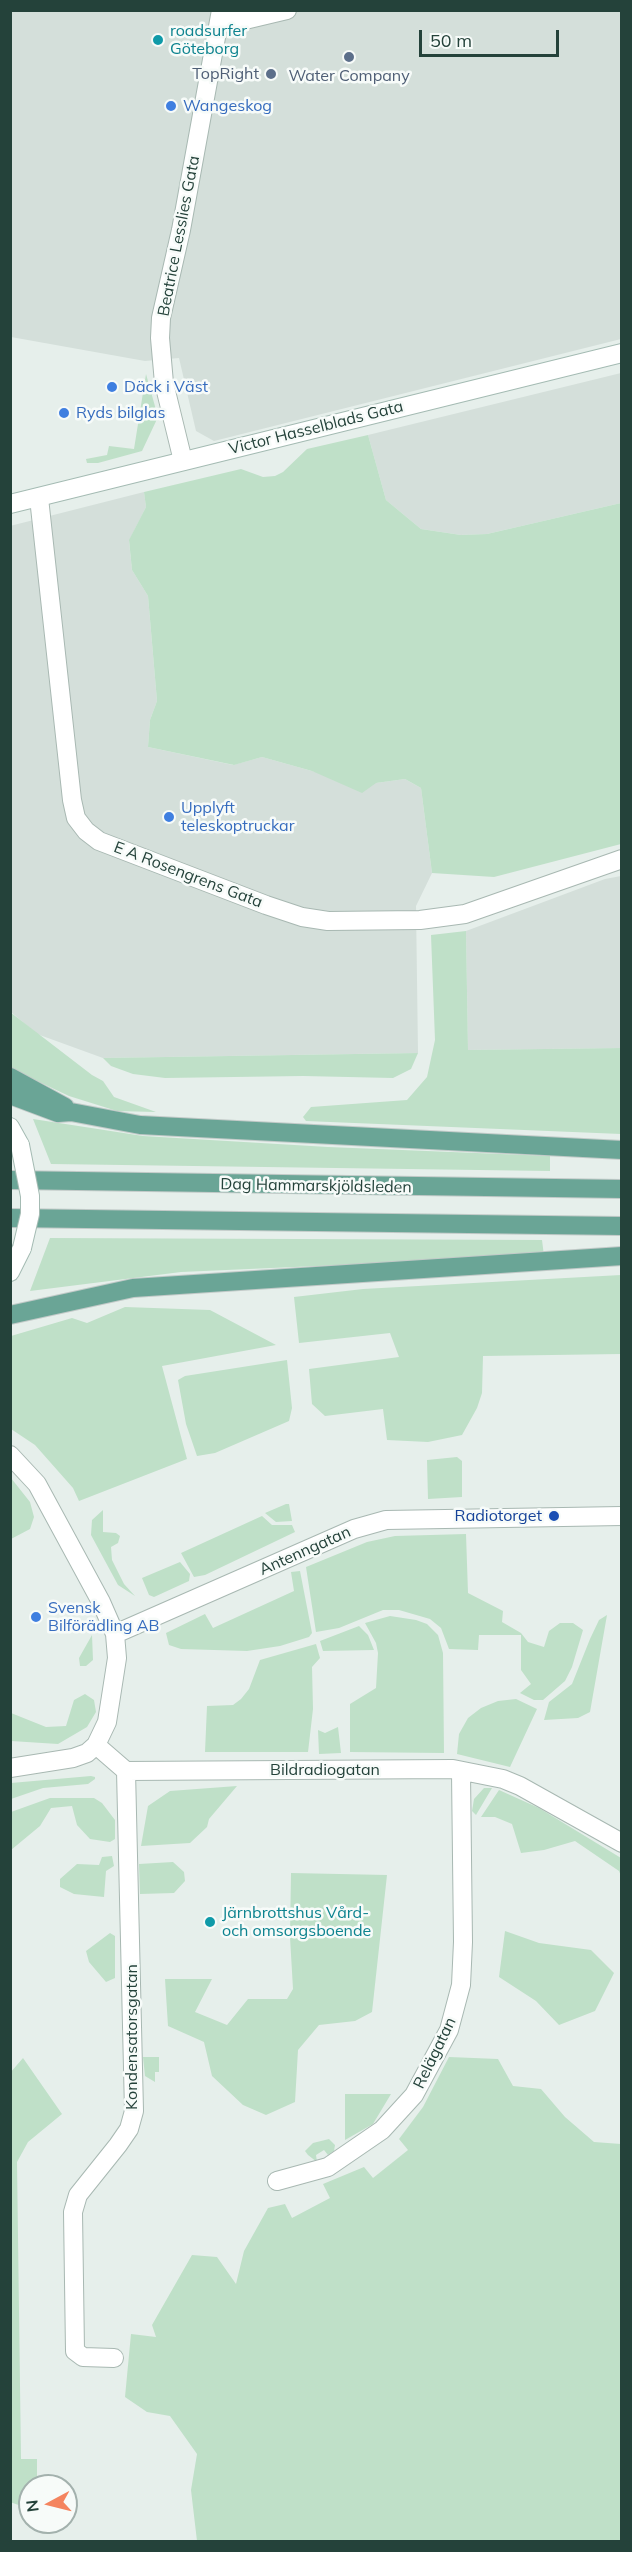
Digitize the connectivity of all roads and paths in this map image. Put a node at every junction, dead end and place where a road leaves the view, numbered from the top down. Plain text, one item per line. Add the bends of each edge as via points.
1 (287, 10) edge
2 (221, 14) edge
3 (621, 353) edge
4 (183, 461) junction
5 (39, 498) junction
6 (10, 504) edge
7 (621, 859) edge
8 (10, 1077) edge
9 (10, 1095) edge
10 (71, 1112) junction
11 (10, 1127) edge
12 (621, 1150) edge
13 (10, 1180) edge
14 (621, 1189) edge
15 (10, 1218) edge
16 (621, 1226) edge
17 (621, 1256) edge
18 (10, 1272) edge
19 (11, 1315) edge
20 (10, 1455) edge
21 (621, 1516) edge
22 (115, 1634) junction
23 (96, 1745) junction
24 (16, 1764) edge
25 (126, 1772) junction
26 (460, 1773) junction
27 (621, 1844) edge
28 (277, 2181) dead end
29 (114, 2358) dead end

1 - 2 street via 245,20
2 - 4 street, Beatrice Lesslies Gata via 161,318 164,383
3 - 4 street, Victor Hasselblads Gata
4 - 5 street, Victor Hasselblads Gata
5 - 6 street, Victor Hasselblads Gata
5 - 7 street, E A Rosengrens Gata via 72,800 76,818 99,841 266,905 328,921 420,920 465,914
8 - 10 main road
9 - 10 main road via 58,1113
10 - 12 main road via 140,1125
11 - 18 street, bridge via 20,1144 30,1196 22,1248
13 - 14 main road, Dag Hammarskjöldsleden
15 - 16 main road
17 - 19 main road via 133,1288
20 - 22 street via 37,1484
21 - 22 street, Antenngatan via 386,1520 354,1529
22 - 23 street via 114,1684 107,1722
23 - 24 street via 73,1758
23 - 25 street
25 - 26 street, Bildradiogatan via 453,1769
25 - 29 street, Kondensatorsgatan via 134,2111 129,2129 78,2195 73,2212 75,2351 83,2357
26 - 27 street, Bildradiogatan via 503,1779 520,1786
26 - 28 street, Relägatan via 461,1985 449,2030 414,2095 382,2130 328,2168

